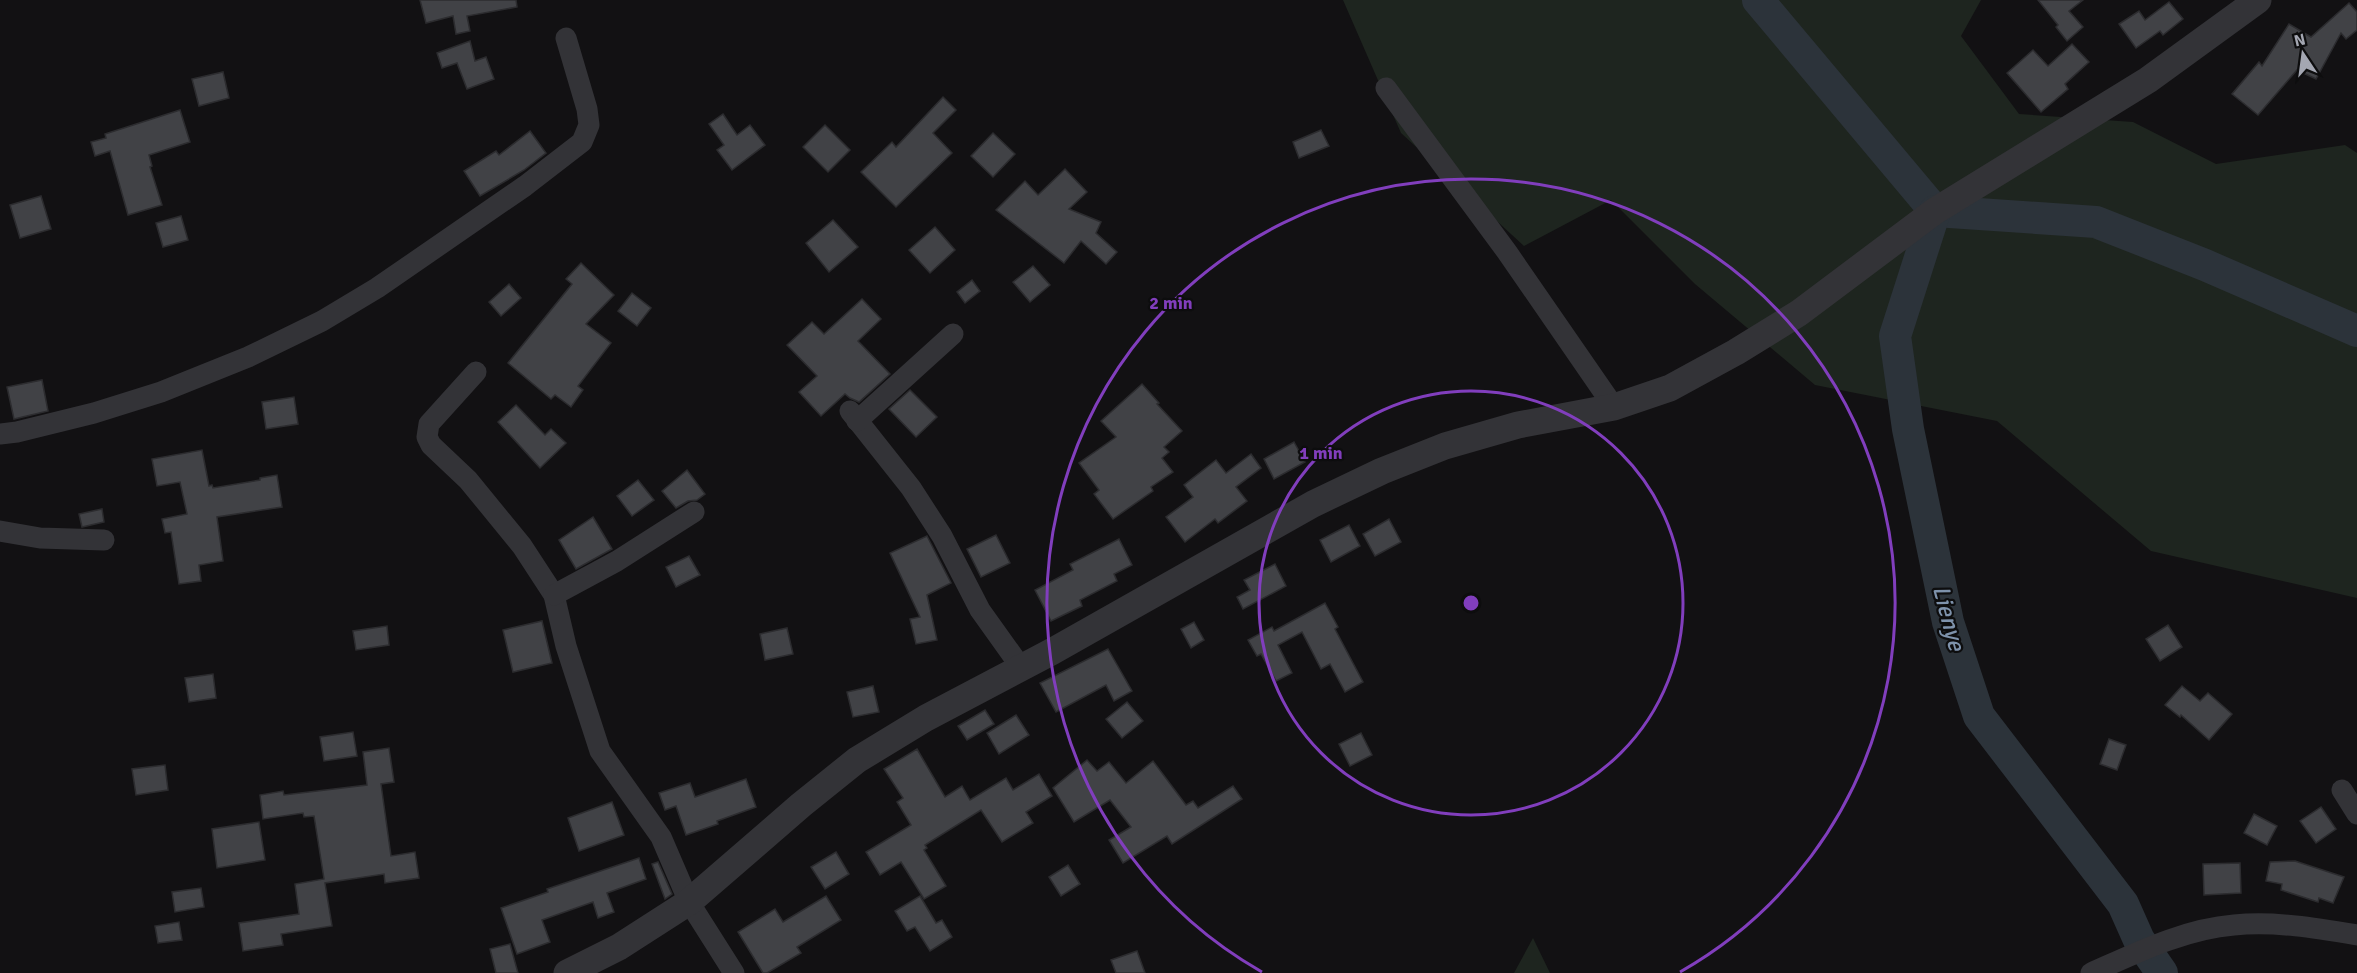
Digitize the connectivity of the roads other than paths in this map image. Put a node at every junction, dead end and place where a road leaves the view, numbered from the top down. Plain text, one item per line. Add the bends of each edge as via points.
1 (2258, 0) edge
2 (566, 38) dead end
3 (1386, 88) dead end
4 (953, 333) dead end
5 (476, 372) dead end
6 (1614, 407) junction
7 (0, 434) edge
8 (693, 512) dead end
9 (0, 531) edge
10 (104, 540) dead end
11 (554, 594) junction
12 (1020, 666) junction
13 (2342, 790) dead end
14 (2357, 814) edge
15 (689, 902) junction
16 (2357, 935) edge
17 (567, 973) edge
18 (734, 973) edge
19 (2091, 973) edge

1 - 6 street via 2148,80 1935,211 1799,313 1670,388
2 - 7 street via 589,125 582,142 525,186 377,288 322,321 248,357 162,392 94,413
3 - 6 street via 1507,252
4 - 12 street via 853,416 911,488 942,536 980,610
5 - 11 street via 429,424 427,437 522,546
6 - 12 street via 1518,425 1445,446 1382,471 1313,504
8 - 11 street via 616,561
9 - 10 street via 40,538
11 - 15 street via 566,646 600,751 661,837
12 - 15 street via 857,760
13 - 14 street
15 - 17 street via 619,947
15 - 18 street
16 - 19 street via 2263,923 2231,925 2177,937

